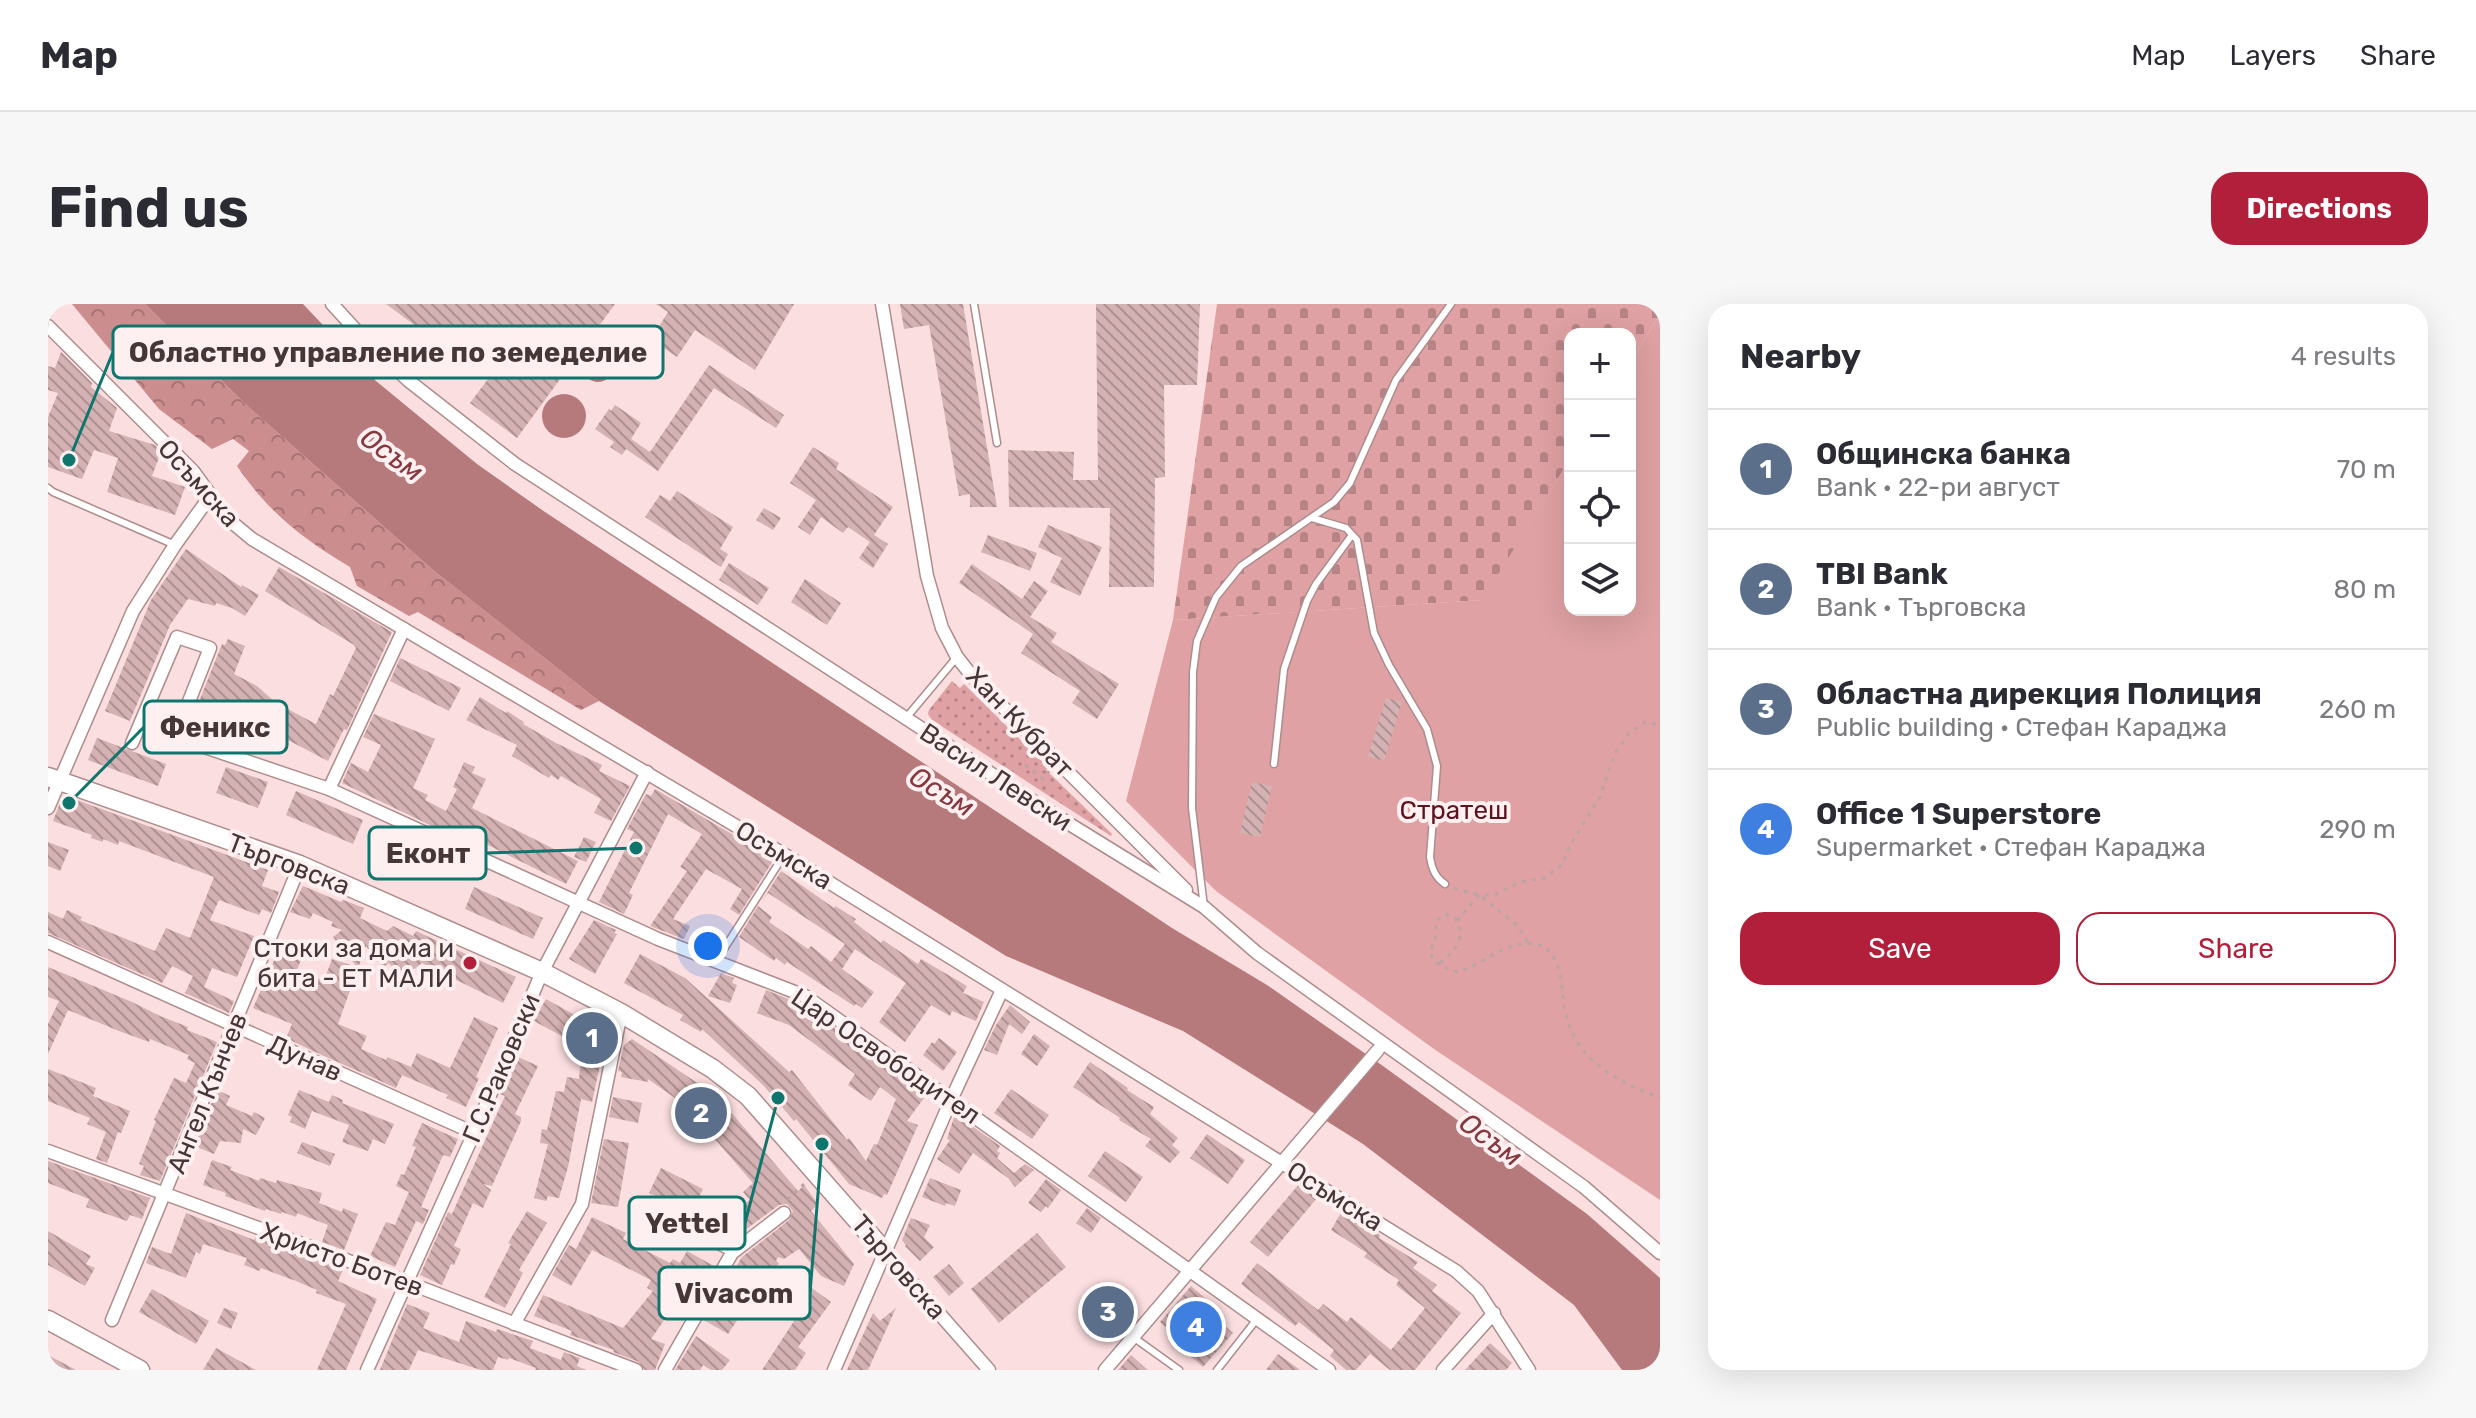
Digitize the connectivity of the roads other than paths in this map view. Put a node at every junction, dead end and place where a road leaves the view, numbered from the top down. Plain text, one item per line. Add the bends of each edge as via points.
1 (332, 304) edge
2 (882, 304) edge
3 (974, 304) edge
4 (1451, 304) edge
5 (49, 329) edge
6 (997, 443) dead end
7 (48, 488) edge
8 (211, 495) junction
9 (1312, 518) junction
10 (1352, 535) junction
11 (175, 545) junction
12 (404, 629) junction
13 (957, 657) junction
14 (906, 718) junction
15 (132, 743) dead end
16 (1274, 764) dead end
17 (647, 772) junction
18 (54, 779) edge
19 (329, 789) junction
20 (48, 808) edge
21 (785, 855) junction
22 (300, 865) junction
23 (1445, 884) road end
24 (579, 901) junction
25 (1204, 907) junction
26 (48, 942) edge
27 (715, 963) junction
28 (542, 972) junction
29 (1002, 990) junction
30 (621, 1013) junction
31 (233, 1026) junction
32 (1378, 1050) dead end
33 (951, 1100) junction
34 (474, 1133) junction
35 (48, 1151) edge
36 (1285, 1161) junction
37 (165, 1195) junction
38 (641, 1208) dead end
39 (784, 1213) road end
40 (885, 1252) junction
41 (732, 1253) junction
42 (1660, 1253) edge
43 (1191, 1270) junction
44 (406, 1282) junction
45 (1494, 1313) junction
46 (1258, 1318) junction
47 (48, 1320) edge
48 (112, 1320) dead end
49 (514, 1324) junction
50 (1133, 1337) junction
51 (140, 1370) edge
52 (367, 1370) edge
53 (636, 1370) edge
54 (665, 1370) edge
55 (834, 1370) edge
56 (989, 1370) edge
57 (1105, 1370) edge
58 (1179, 1370) edge
59 (1217, 1370) edge
60 (1329, 1370) edge
61 (1443, 1370) edge
62 (1529, 1370) edge

1 - 14 street, Васил Левски via 409,381 515,464
2 - 13 street, Хан Кубрат via 927,576
3 - 6 lane
4 - 9 lane via 1396,380 1350,483
5 - 8 street, Осъмска
7 - 11 lane
8 - 11 street
8 - 12 street, Осъмска via 252,539
9 - 10 lane via 1346,528
9 - 25 lane via 1241,566 1216,597 1197,641 1192,808
10 - 16 lane via 1316,584 1302,615 1284,669
10 - 23 lane via 1374,633 1427,729 1437,766 1430,857 1432,869
11 - 18 street via 133,611
12 - 17 street, Осъмска
12 - 19 street
13 - 14 lane
13 - 25 street, Хан Кубрат
14 - 25 street, Васил Левски
15 - 19 street, Цар Освободител via 177,637 210,648 175,737
17 - 21 street, Осъмска
17 - 24 street, Г.С.Раковски
18 - 20 street
18 - 22 street, Търговска
19 - 24 street, Цар Освободител
21 - 27 lane
21 - 29 street, Осъмска
22 - 28 street, Търговска
22 - 31 street, Ангел Кънчев
24 - 27 street, Цар Освободител
24 - 28 street, Г.С.Раковски
25 - 42 street, Васил Левски via 1257,953 1584,1187
26 - 31 street, Дунав
27 - 33 street, Цар Освободител via 805,996
28 - 30 street, Търговска
28 - 34 street, Г.С.Раковски
29 - 33 street
29 - 36 street, Осъмска
30 - 40 street, Търговска via 748,1096
30 - 49 street via 582,1204
31 - 34 street, Дунав
31 - 37 street, Ангел Кънчев
32 - 36 street
33 - 40 street
33 - 43 street, Цар Освободител
34 - 44 street, Г.С.Раковски
35 - 37 street, Христо Ботев
36 - 43 street
36 - 45 street, Осъмска via 1456,1271
37 - 44 street, Христо Ботев
37 - 48 street, Ангел Кънчев
38 - 41 lane
39 - 41 street
40 - 55 street
40 - 56 street, Търговска
41 - 54 street
43 - 46 street, Цар Освободител
43 - 50 street
44 - 49 street, Христо Ботев
44 - 52 street, Г.С.Раковски
45 - 61 street
45 - 62 street, Осъмска
46 - 59 lane
46 - 60 street, Цар Освободител
47 - 51 street
49 - 53 street, Христо Ботев
50 - 57 street
50 - 58 lane

